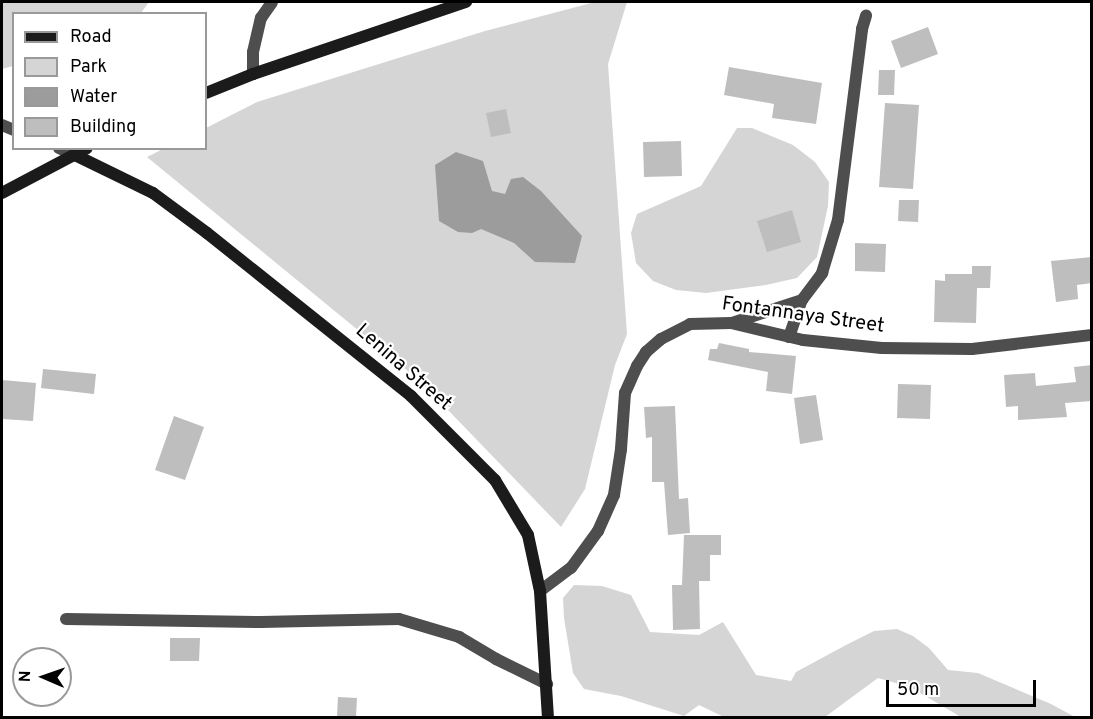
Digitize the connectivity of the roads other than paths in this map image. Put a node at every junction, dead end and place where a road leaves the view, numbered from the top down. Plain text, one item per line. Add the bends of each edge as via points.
1 (272, 2) edge
2 (466, 2) edge
3 (866, 16) dead end
4 (253, 74) junction
5 (207, 93) edge
6 (64, 150) edge
7 (84, 150) edge
8 (75, 155) junction
9 (2, 193) edge
10 (802, 300) junction
11 (731, 323) junction
12 (1092, 335) edge
13 (789, 337) junction
14 (540, 591) junction
15 (66, 619) dead end
16 (547, 684) junction
17 (548, 717) edge

1 - 4 street via 261,18 253,52
2 - 4 street
3 - 10 street via 838,220 822,273
4 - 5 street
6 - 8 street
7 - 8 street
8 - 9 street
8 - 14 street, Lenina Street via 153,193 411,396 495,480 528,535
10 - 11 street
10 - 13 street
11 - 13 street, Fontannaya Street
11 - 14 street, Fontannaya Street via 690,324 646,352 625,393 614,495 598,531 571,568
12 - 13 street, Fontannaya Street via 972,349 882,348
14 - 16 street, Lenina Street
15 - 16 street via 399,619 459,637
16 - 17 street, Lenina Street

